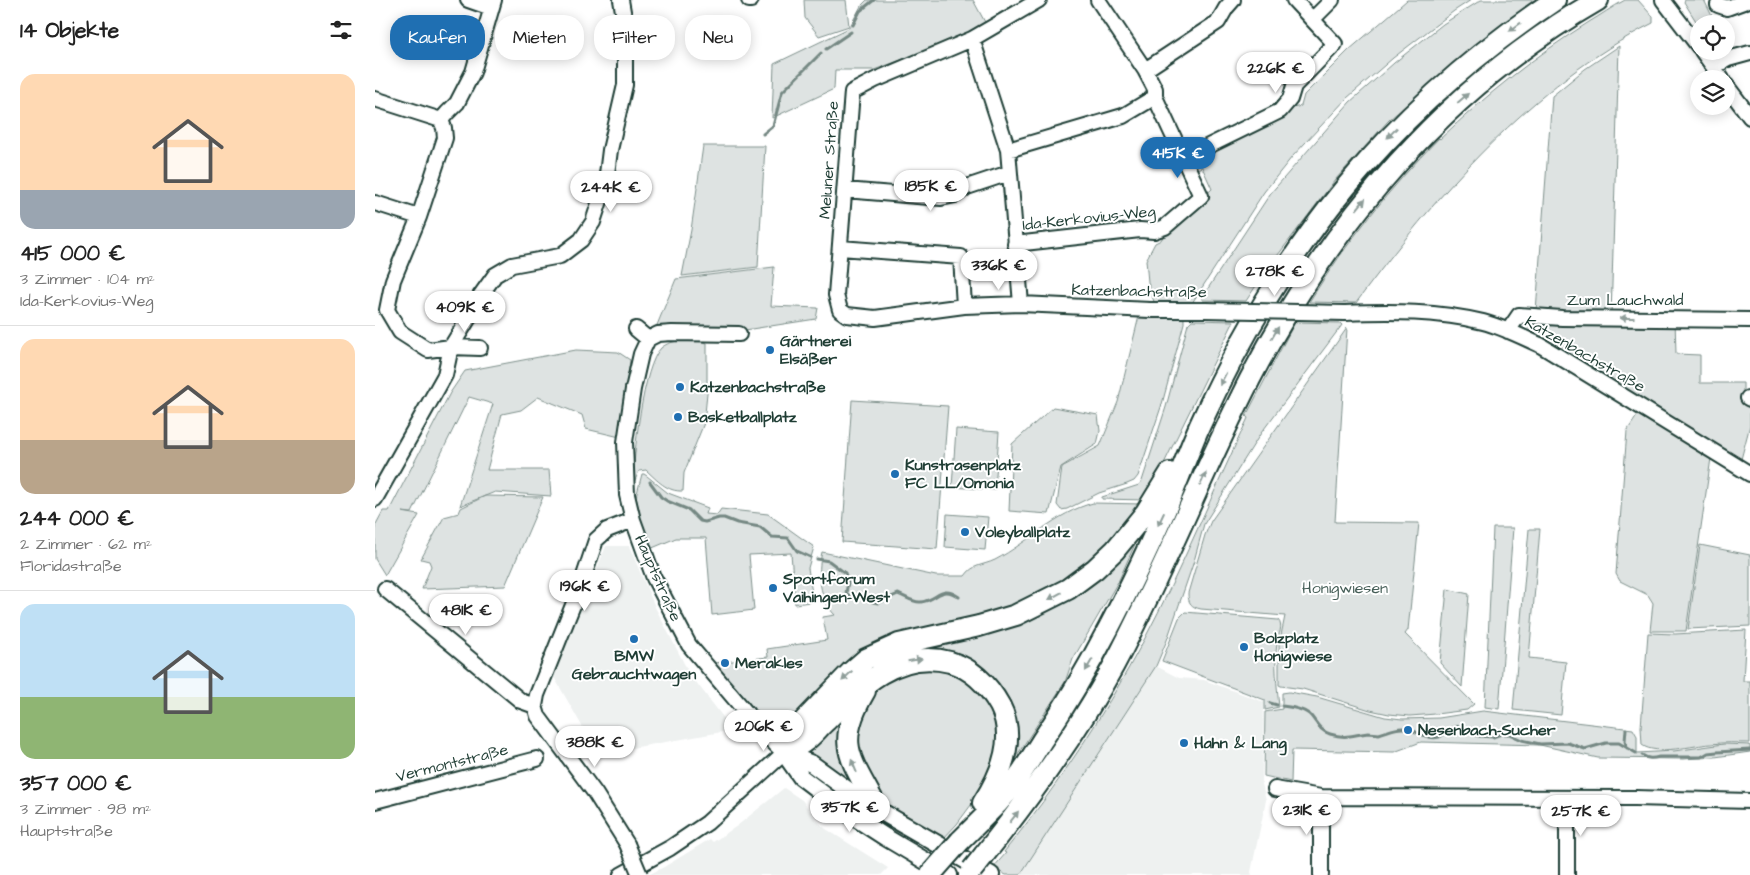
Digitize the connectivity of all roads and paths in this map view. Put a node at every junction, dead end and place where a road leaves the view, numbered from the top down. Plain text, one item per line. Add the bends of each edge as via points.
1 (467, 0) edge
2 (621, 0) edge
3 (1039, 0) edge
4 (1098, 0) edge
5 (1233, 0) edge
6 (1294, 0) edge
7 (1332, 0) edge
8 (1555, 0) edge
9 (1598, 0) edge
10 (1749, 0) edge
11 (1665, 3) edge
12 (492, 4) edge
13 (1718, 5) dead end
14 (1313, 19) junction
15 (1690, 35) edge
16 (972, 39) junction
17 (1750, 53) edge
18 (1145, 70) junction
19 (1720, 70) edge
20 (1155, 97) junction
21 (1735, 97) edge
22 (375, 99) edge
23 (1750, 118) edge
24 (441, 120) junction
25 (1008, 150) junction
26 (1184, 158) junction
27 (1009, 173) junction
28 (845, 190) junction
29 (375, 203) edge
30 (419, 217) junction
31 (1015, 244) junction
32 (840, 248) junction
33 (1021, 304) junction
34 (964, 306) junction
35 (847, 315) joint
36 (1750, 320) edge
37 (635, 329) dead end
38 (1508, 330) junction
39 (739, 334) dead end
40 (648, 340) junction
41 (451, 347) junction
42 (480, 348) dead end
43 (1193, 441) junction
44 (1750, 474) edge
45 (375, 499) edge
46 (633, 520) junction
47 (385, 589) dead end
48 (871, 680) junction
49 (535, 706) junction
50 (758, 727) junction
51 (798, 727) junction
52 (784, 753) junction
53 (537, 760) dead end
54 (1275, 788) dead end
55 (1321, 797) junction
56 (1567, 798) junction
57 (375, 801) edge
58 (1750, 801) edge
59 (877, 808) junction
60 (924, 837) junction
61 (960, 841) junction
62 (912, 854) junction
63 (621, 875) edge
64 (640, 875) edge
65 (930, 875) edge
66 (949, 875) edge
67 (967, 875) edge
68 (991, 875) edge
69 (1321, 875) edge
70 (1567, 875) edge

1 - 12 street
2 - 41 street via 625,24 625,85 606,182 593,222 581,240 561,256 512,265 495,275
3 - 16 street, Meluner Straße
4 - 18 street, Ida-Kerkovius-Weg
5 - 18 street via 1218,22
6 - 14 street
7 - 14 street
8 -> 43 highway via 1488,48 1417,108 1360,168 1313,228 1264,301
67 -> 9 highway, bridge via 1048,772 1113,666 1249,381 1302,286 1332,243 1400,159 1459,102 1521,51
10 - 13 street via 1727,8
11 - 15 street
12 - 24 street via 473,72 457,103
14 - 26 street via 1335,44 1294,86 1290,99 1280,111
16 - 25 street
16 - 28 street, Meluner Straße via 852,92
17 - 19 street via 1727,59
18 - 20 street, Ida-Kerkovius-Weg via 1155,89
20 - 25 street via 1123,116
20 - 26 street, Ida-Kerkovius-Weg
21 - 23 street
22 - 24 street
24 - 30 street via 445,138
25 - 27 street
26 - 31 street, Ida-Kerkovius-Weg via 1201,196 1165,227 1154,231
27 - 28 street via 941,198
27 - 31 street
28 - 32 street, Meluner Straße
29 - 30 street
30 - 41 street via 393,280 387,310 400,332 428,350
31 - 33 street
32 - 34 street via 961,257
32 - 35 street, Meluner Straße via 836,295 840,310
33 - 34 street, Katzenbachstraße
33 - 38 street, Katzenbachstraße, bridge via 1150,310 1420,314 1453,316
34 - 35 street, Katzenbachstraße via 875,318
36 -> 38 street, Zum Lauchwald via 1519,315
37 - 40 street
38 - 44 street, Katzenbachstraße via 1540,345
39 - 40 street via 672,333 658,334
40 - 46 street, Hauptstraße via 641,354 633,389 625,442 627,495
41 - 42 street
41 - 45 street via 445,375
43 -> 51 highway via 1128,535 1068,589 1016,615 883,650 851,672
43 -> 61 highway via 1139,568 1077,686 999,802
46 - 49 street via 607,530 596,540
46 - 50 street, Hauptstraße via 654,578 689,645
47 - 49 street via 521,701
48 - 52 highway via 804,742
59 -> 48 highway via 855,769 849,745 853,713
48 -> 61 highway via 912,660 941,660 969,671 989,688 998,702 1007,733 1004,761 995,785
49 - 64 street, bridge via 538,716 595,793 627,844
50 - 51 highway
50 - 52 street, Hauptstraße
51 - 52 highway
52 - 59 main road, Hauptstraße via 812,764
52 - 62 main road, Hauptstraße via 808,783
52 - 63 street via 707,823
53 - 57 street, Vermontstraße
54 - 55 street
55 - 56 street
55 - 69 street
56 - 58 street
56 - 70 street
59 - 60 main road, Hauptstraße
60 - 62 main road via 913,841
60 - 68 main road, Hauptstraße
61 - 65 highway, bridge
62 - 66 main road, Hauptstraße

